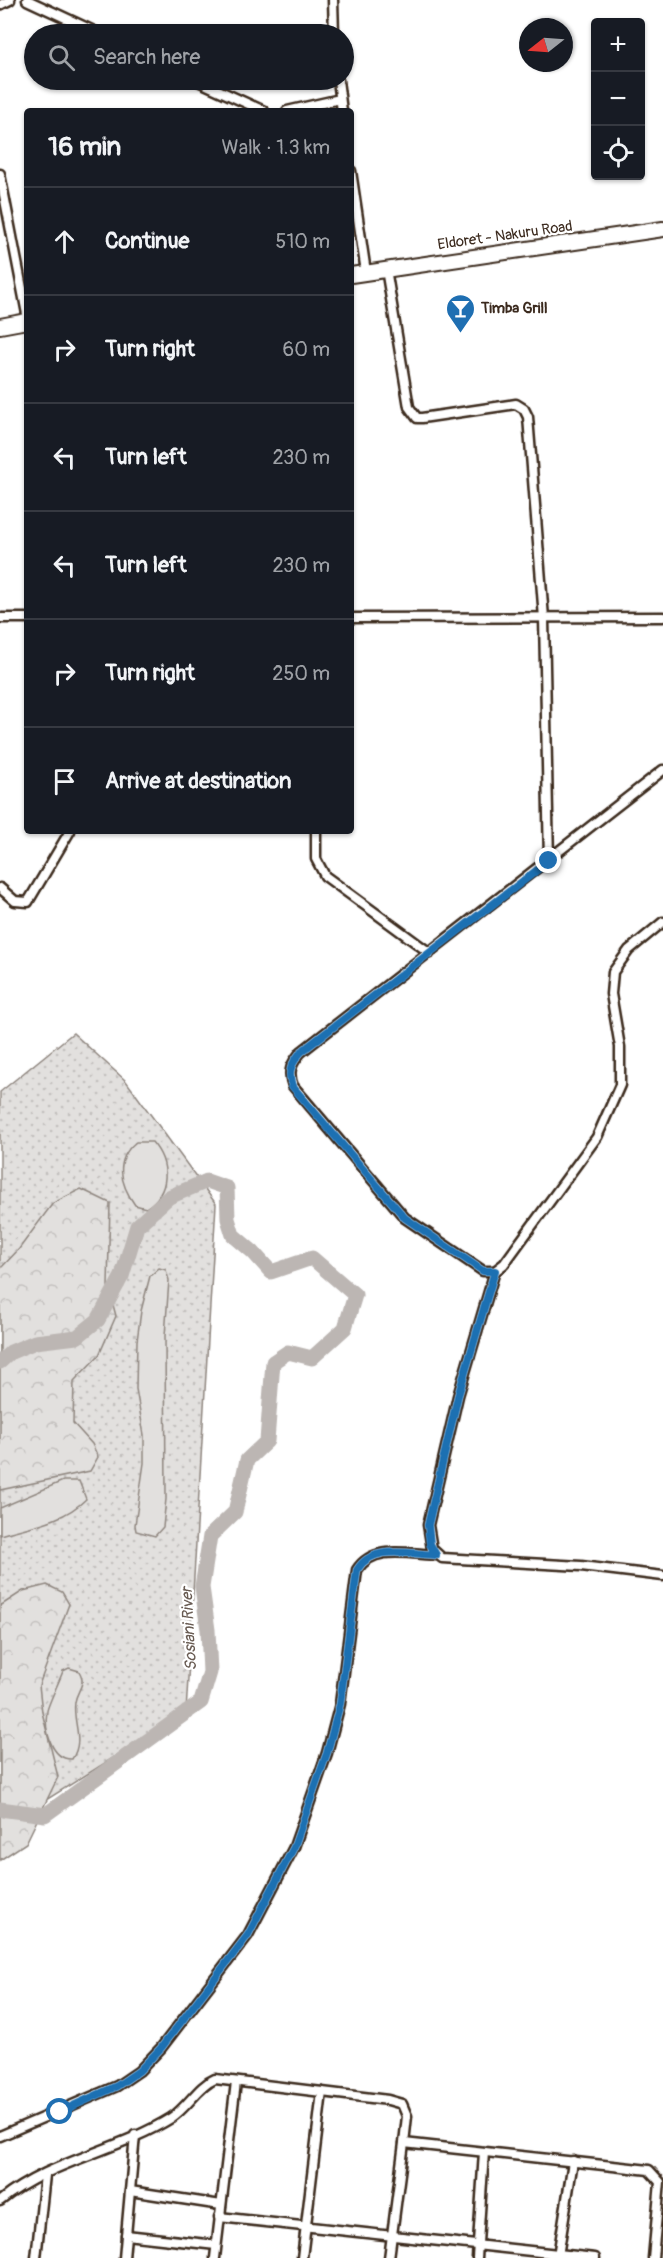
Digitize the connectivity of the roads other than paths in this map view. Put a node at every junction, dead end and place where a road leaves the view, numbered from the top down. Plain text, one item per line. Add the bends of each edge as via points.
1 (10, 0) edge
2 (27, 0) edge
3 (333, 0) edge
4 (0, 5) edge
5 (79, 24) edge
6 (334, 24) edge
7 (218, 90) edge
8 (339, 90) edge
9 (340, 99) junction
10 (257, 108) edge
11 (300, 108) edge
12 (342, 108) edge
13 (0, 174) edge
14 (354, 191) edge
15 (663, 229) edge
16 (386, 269) junction
17 (366, 272) junction
18 (354, 274) edge
19 (24, 298) edge
20 (24, 322) edge
21 (0, 326) edge
22 (663, 617) edge
23 (0, 618) edge
24 (24, 618) edge
25 (354, 618) edge
26 (544, 618) junction
27 (663, 770) edge
28 (68, 834) edge
29 (316, 834) edge
30 (549, 861) junction
31 (0, 888) edge
32 (663, 922) edge
33 (430, 953) junction
34 (495, 1271) junction
35 (436, 1555) junction
36 (663, 1576) edge
37 (236, 2082) junction
38 (322, 2092) junction
39 (135, 2135) junction
40 (0, 2136) edge
41 (404, 2143) junction
42 (484, 2152) junction
43 (573, 2162) junction
44 (45, 2175) junction
45 (130, 2191) junction
46 (0, 2201) edge
47 (221, 2205) junction
48 (219, 2217) junction
49 (305, 2225) junction
50 (126, 2235) junction
51 (392, 2237) junction
52 (477, 2244) junction
53 (216, 2245) junction
54 (558, 2256) edge
55 (36, 2258) edge
56 (124, 2258) edge
57 (215, 2258) edge
58 (302, 2258) edge
59 (389, 2258) edge
60 (477, 2258) edge
61 (595, 2258) edge
62 (653, 2258) edge

1 - 4 street
2 - 5 street
3 - 6 street
7 - 10 street
8 - 9 street
9 - 11 street
9 - 12 street
13 - 19 street
14 - 17 street
15 - 16 highway, Eldoret - Nakuru Road
16 - 17 highway, Eldoret - Nakuru Road
16 - 26 street via 413,414 422,418 516,404 528,417
17 - 18 highway, Eldoret - Nakuru Road
20 - 21 highway
22 - 26 street
23 - 24 street
25 - 26 street
26 - 30 street
27 - 30 street
28 - 31 street via 28,902 15,901
29 - 33 street via 316,859 325,876
30 - 33 street
32 - 34 street via 629,950 613,972 611,994 620,1047 620,1085 597,1137
33 - 34 street via 301,1052 292,1064 290,1078 301,1097 405,1218 483,1271
34 - 35 street via 458,1396 428,1525
35 - 36 street
35 - 40 street via 376,1553 363,1560 357,1570 340,1704 327,1753 294,1847 248,1935 139,2071 117,2086
37 - 38 street
37 - 39 street via 206,2082 192,2102 171,2118
37 - 47 street
38 - 41 street via 402,2104 407,2116
38 - 49 street
39 - 44 street
39 - 45 street
41 - 42 street
41 - 51 street
42 - 43 street
42 - 52 street
43 - 54 street
43 - 62 street via 649,2170 656,2176 660,2191
44 - 46 street
44 - 55 street
45 - 47 street
45 - 50 street
47 - 48 street
48 - 49 street
48 - 53 street
49 - 51 street
49 - 58 street
50 - 53 street
50 - 56 street
51 - 52 street
51 - 59 street
52 - 54 street
52 - 60 street
53 - 57 street
54 - 61 street

